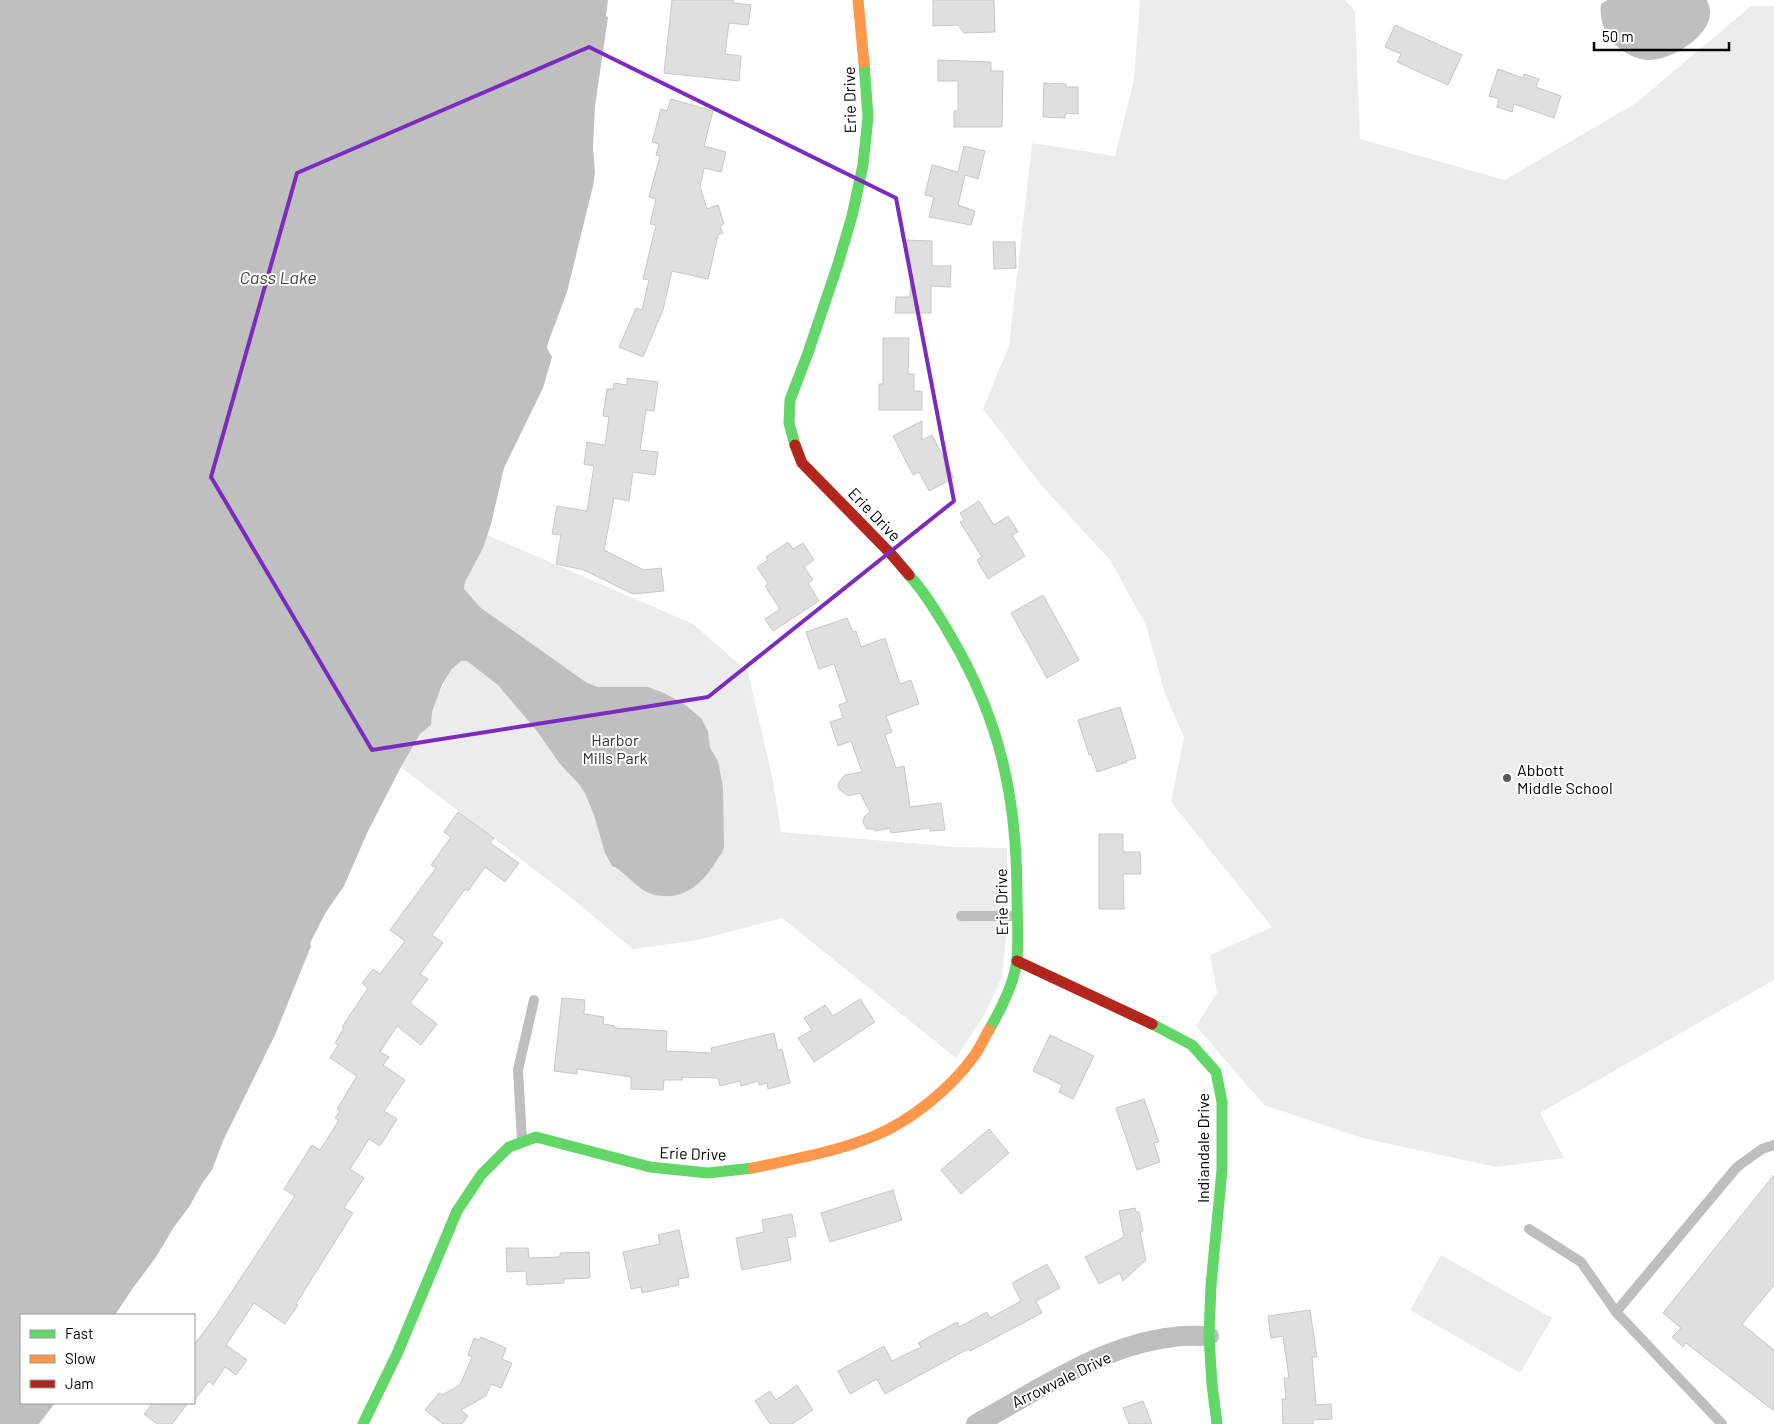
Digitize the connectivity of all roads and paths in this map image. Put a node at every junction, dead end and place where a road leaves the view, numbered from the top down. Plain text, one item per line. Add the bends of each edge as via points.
1 (858, 0) edge
2 (961, 916) dead end
3 (1018, 916) junction
4 (1017, 961) junction
5 (534, 1000) dead end
6 (522, 1142) junction
7 (1774, 1145) edge
8 (1529, 1230) dead end
9 (1616, 1312) junction
10 (1209, 1336) junction
11 (363, 1424) edge
12 (976, 1424) edge
13 (1217, 1424) edge
14 (1722, 1424) edge

1 - 3 street, Erie Drive via 868,117 863,165 838,264 790,400 789,422 802,463 915,582 963,657 981,695 1000,747 1010,794 1017,855
2 - 3 lane
3 - 4 street, Erie Drive
4 - 6 street, Erie Drive via 995,1020 974,1056 941,1093 874,1136 750,1169 708,1173 650,1167 536,1137
4 - 10 street, Indiandale Drive via 1192,1045 1216,1072 1222,1102 1222,1170
5 - 6 lane via 518,1070
6 - 11 street, Erie Drive via 509,1147 481,1175 457,1210 397,1354
7 - 9 lane via 1762,1149 1737,1167
8 - 9 lane via 1581,1262
9 - 14 lane
10 - 12 street, Arrowvale Drive via 1174,1337 1136,1345 1095,1360
10 - 13 street, Indiandale Drive

